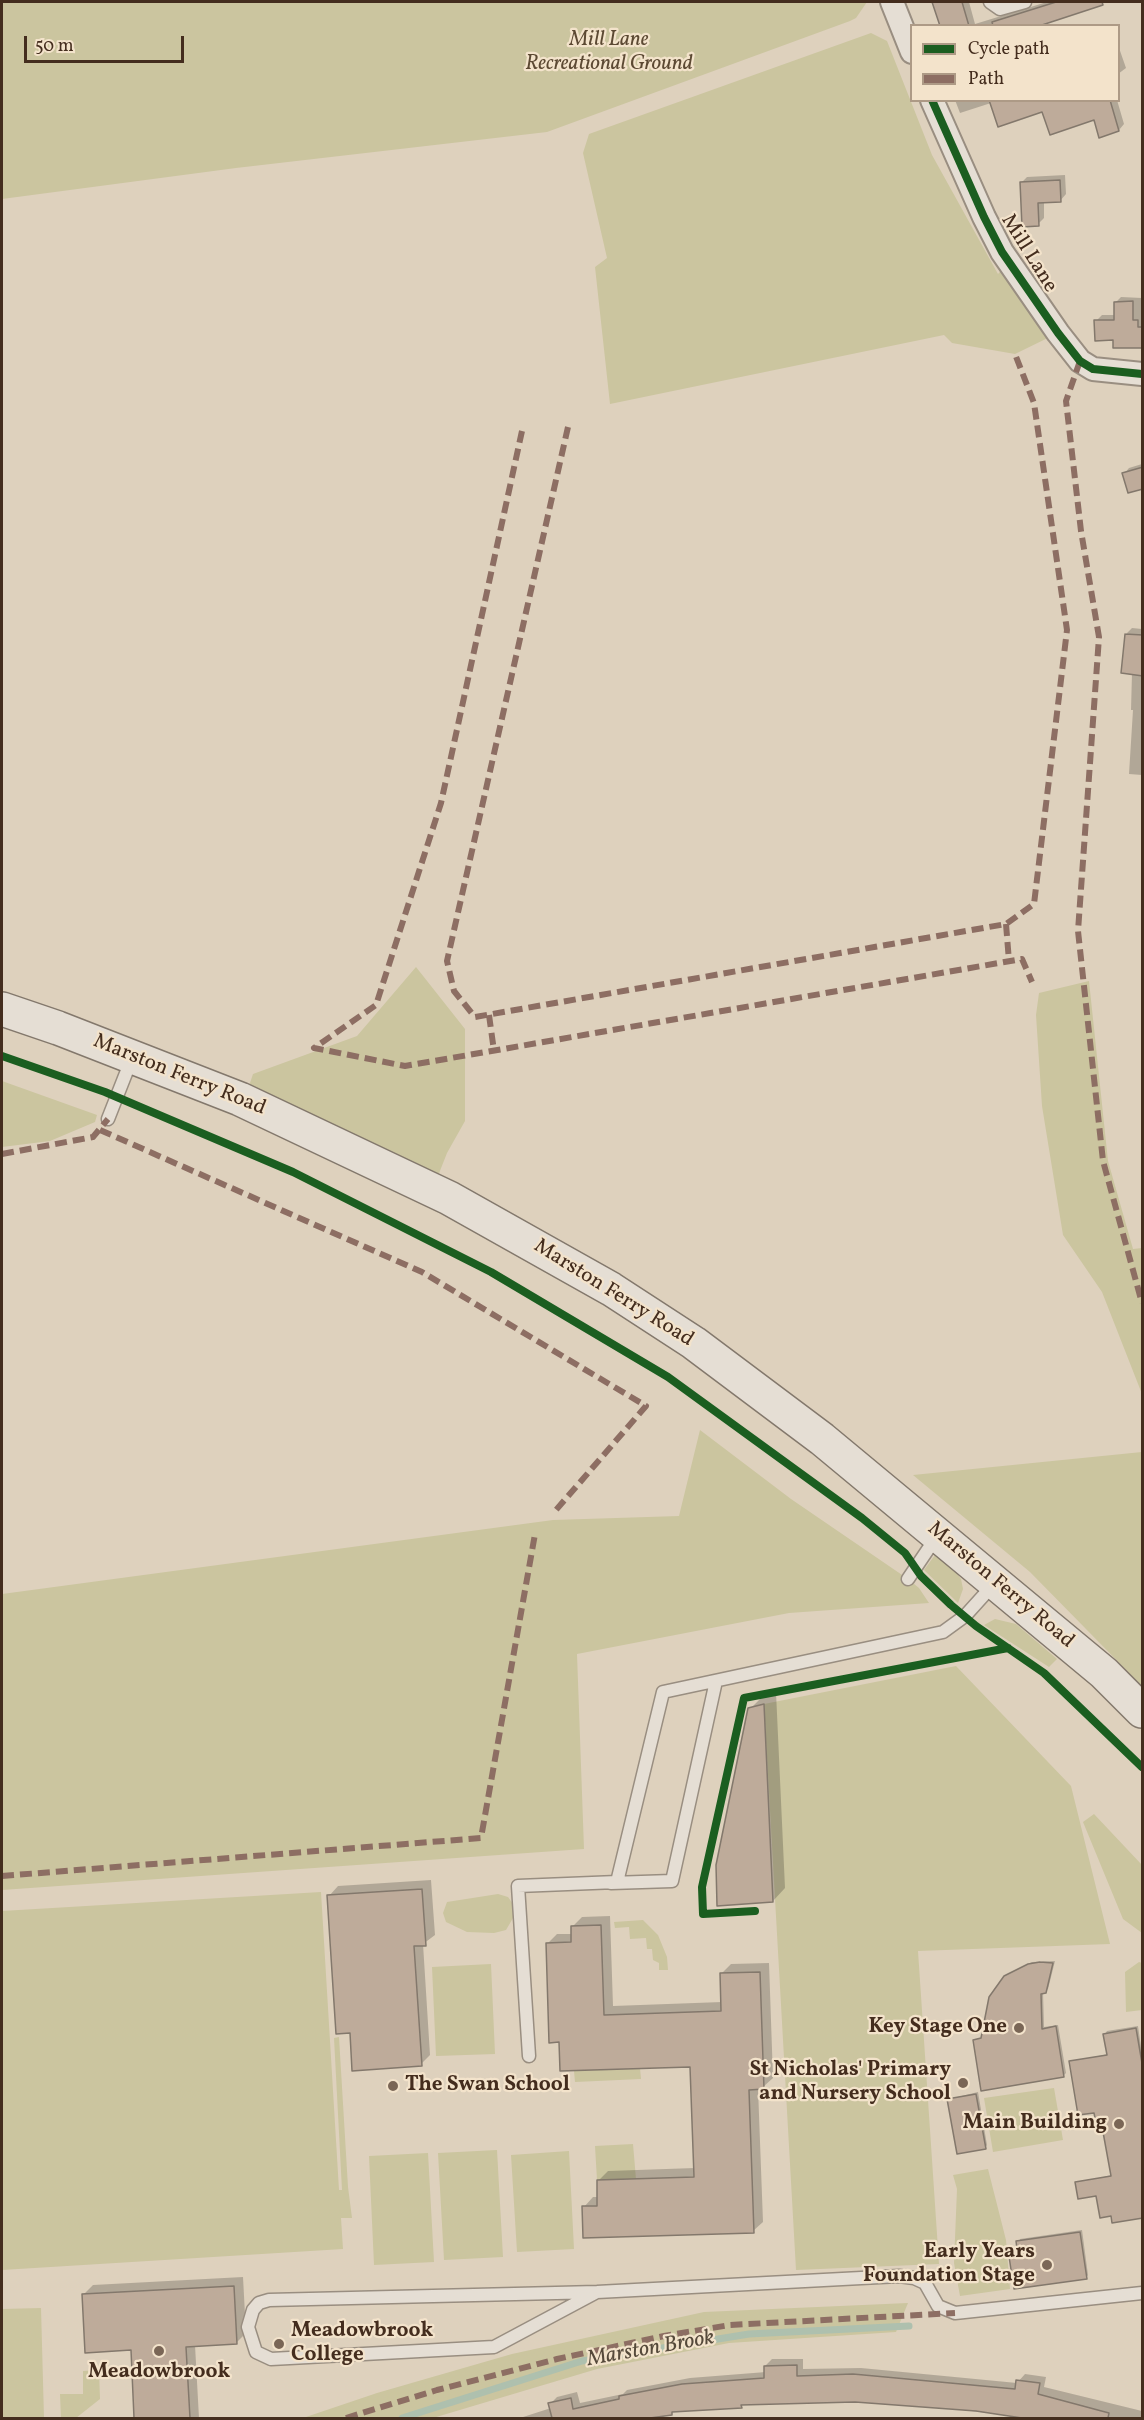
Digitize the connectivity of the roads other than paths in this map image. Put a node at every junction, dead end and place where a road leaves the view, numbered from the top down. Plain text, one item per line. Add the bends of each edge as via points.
1 (892, 2) edge
2 (990, 2) edge
3 (1025, 2) edge
4 (910, 47) edge
5 (933, 102) edge
6 (1143, 374) edge
7 (2, 1009) edge
8 (133, 1056) junction
9 (108, 1119) dead end
10 (938, 1535) junction
11 (908, 1580) dead end
12 (996, 1582) junction
13 (716, 1681) junction
14 (1143, 1711) edge
15 (601, 1883) junction
16 (529, 2056) dead end
17 (597, 2292) junction
18 (1143, 2293) edge

1 - 4 street
2 - 3 lane via 1000,9
5 - 6 street, Mill Lane via 988,226 1058,333 1080,361 1093,369
7 - 8 main road, Marston Ferry Road
8 - 9 lane
8 - 10 main road, Marston Ferry Road via 240,1099 394,1171 611,1289 694,1343 822,1439
10 - 11 lane
10 - 12 main road, Marston Ferry Road
12 - 13 lane via 965,1616 944,1632
12 - 14 main road, Marston Ferry Road
13 - 15 lane via 663,1692 617,1882
13 - 15 lane via 672,1881
15 - 16 lane via 518,1886
17 - 17 lane via 269,2300 252,2310 248,2327 256,2352 271,2359 494,2347
17 - 18 lane via 899,2276 926,2283 938,2306 955,2313

